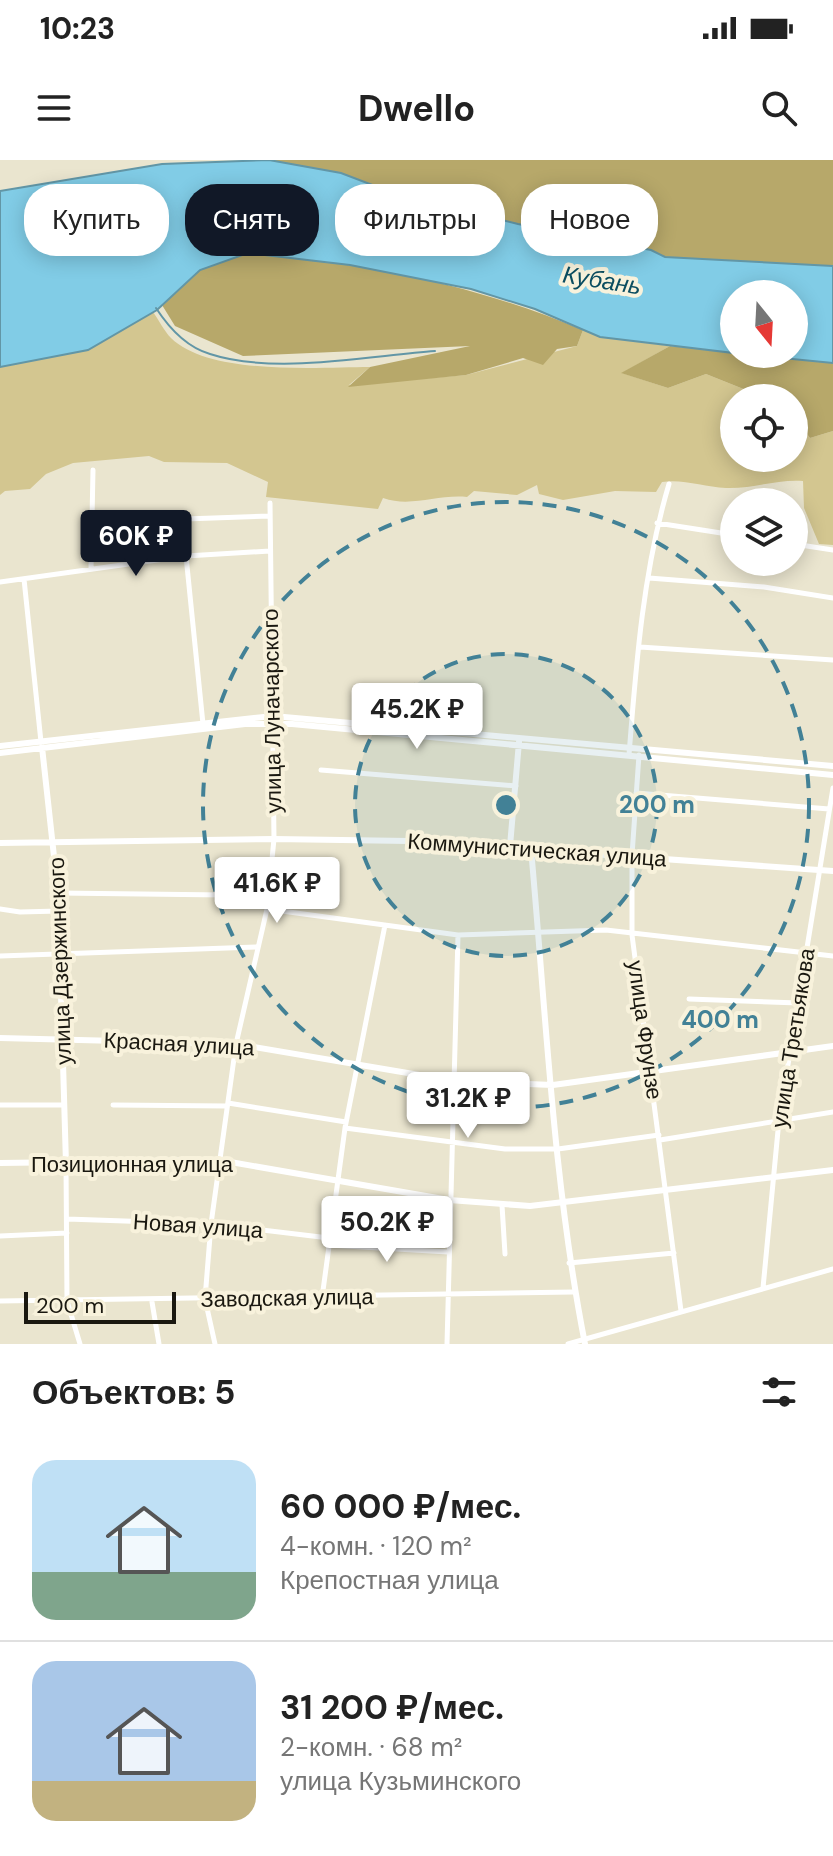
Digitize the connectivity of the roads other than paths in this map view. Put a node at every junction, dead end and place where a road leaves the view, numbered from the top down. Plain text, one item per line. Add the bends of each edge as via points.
1 (93, 470) dead end
2 (669, 484) dead end
3 (270, 503) dead end
4 (270, 516) junction
5 (657, 523) junction
6 (92, 530) junction
7 (720, 533) edge
8 (808, 546) edge
9 (833, 550) edge
10 (270, 551) junction
11 (186, 556) junction
12 (91, 569) junction
13 (649, 578) junction
14 (24, 579) junction
15 (0, 582) edge
16 (833, 598) edge
17 (640, 647) junction
18 (833, 660) edge
19 (273, 720) junction
20 (203, 725) junction
21 (519, 742) junction
22 (42, 744) junction
23 (0, 746) edge
24 (630, 752) junction
25 (639, 752) junction
26 (0, 753) edge
27 (833, 766) edge
28 (321, 770) dead end
29 (833, 775) edge
30 (516, 786) junction
31 (833, 788) edge
32 (636, 793) junction
33 (829, 809) junction
34 (274, 839) junction
35 (0, 843) edge
36 (55, 843) junction
37 (510, 846) junction
38 (531, 849) junction
39 (632, 855) junction
40 (820, 870) junction
41 (833, 871) edge
42 (58, 893) junction
43 (225, 895) dead end
44 (0, 909) edge
45 (267, 909) junction
46 (59, 911) junction
47 (385, 925) junction
48 (458, 935) junction
49 (539, 935) junction
50 (632, 935) junction
51 (256, 947) junction
52 (807, 953) junction
53 (59, 954) junction
54 (0, 956) edge
55 (833, 956) edge
56 (689, 999) dead end
57 (800, 1003) junction
58 (0, 1038) edge
59 (63, 1038) junction
60 (236, 1044) junction
61 (833, 1046) edge
62 (793, 1050) junction
63 (357, 1066) junction
64 (650, 1073) junction
65 (455, 1081) junction
66 (553, 1085) junction
67 (227, 1104) junction
68 (0, 1105) edge
69 (64, 1105) junction
70 (113, 1105) dead end
71 (833, 1112) edge
72 (779, 1120) junction
73 (345, 1125) junction
74 (659, 1137) junction
75 (453, 1144) junction
76 (558, 1149) junction
77 (219, 1160) junction
78 (0, 1163) edge
79 (66, 1164) junction
80 (833, 1170) edge
81 (773, 1177) junction
82 (336, 1183) junction
83 (667, 1190) junction
84 (449, 1200) junction
85 (562, 1203) junction
86 (502, 1205) junction
87 (67, 1219) junction
88 (211, 1224) junction
89 (67, 1233) junction
90 (0, 1236) edge
91 (328, 1242) junction
92 (448, 1252) junction
93 (674, 1253) junction
94 (505, 1254) dead end
95 (569, 1263) junction
96 (833, 1269) edge
97 (763, 1288) junction
98 (573, 1292) junction
99 (447, 1295) junction
100 (322, 1298) junction
101 (205, 1299) junction
102 (0, 1301) edge
103 (67, 1301) junction
104 (152, 1301) junction
105 (681, 1311) junction
106 (585, 1342) edge
107 (80, 1344) edge
108 (159, 1344) edge
109 (215, 1344) edge
110 (447, 1344) edge
111 (568, 1344) edge

1 - 6 street
2 - 5 street
3 - 4 street, улица Луначарского
4 - 6 street
4 - 10 street, улица Луначарского
5 - 7 street
5 - 13 street
6 - 12 street
8 - 9 street
10 - 11 street
10 - 19 street, улица Луначарского
11 - 12 street
11 - 20 street
12 - 14 street
13 - 16 street
13 - 17 street
14 - 15 street
14 - 22 street, улица Дзержинского
17 - 18 street
17 - 24 street
19 - 20 street
19 - 21 street
19 - 34 street, улица Луначарского
20 - 22 street
21 - 24 street
21 - 30 street
22 - 23 street
22 - 26 street
22 - 36 street, улица Дзержинского
24 - 25 street
25 - 27 street
25 - 29 street
25 - 32 street, улица Фрунзе
28 - 30 street
30 - 37 street
31 - 33 street, улица Третьякова
32 - 33 street
32 - 39 street, улица Фрунзе
33 - 40 street, улица Третьякова
34 - 36 street, Коммунистическая улица
34 - 37 street, Коммунистическая улица
34 - 45 street, улица Луначарского
35 - 36 street, Коммунистическая улица
36 - 42 street, улица Дзержинского
37 - 38 street, Коммунистическая улица
38 - 39 street, Коммунистическая улица
38 - 49 street
39 - 40 street, Коммунистическая улица
39 - 50 street, улица Фрунзе
40 - 41 street, Коммунистическая улица
40 - 52 street, улица Третьякова
42 - 43 street
42 - 46 street, улица Дзержинского
44 - 46 street
45 - 47 street
45 - 51 street, улица Луначарского
46 - 53 street, улица Дзержинского
47 - 48 street
47 - 63 street
48 - 49 street
48 - 65 street
49 - 50 street via 606,930
49 - 66 street
50 - 52 street
50 - 64 street, улица Фрунзе
51 - 53 street
51 - 60 street, улица Луначарского
52 - 55 street
52 - 57 street, улица Третьякова
53 - 54 street
53 - 59 street, улица Дзержинского
56 - 57 street
57 - 62 street, улица Третьякова
58 - 59 street, Красная улица
59 - 60 street, Красная улица
59 - 69 street, улица Дзержинского
60 - 63 street, Красная улица
60 - 67 street, улица Луначарского
61 - 62 street, Красная улица
62 - 64 street, Красная улица
62 - 72 street, улица Третьякова
63 - 65 street, Красная улица
63 - 73 street
64 - 66 street, Красная улица
64 - 74 street, улица Фрунзе
65 - 66 street, Красная улица
65 - 75 street
66 - 76 street
67 - 70 street
67 - 73 street
67 - 77 street, улица Луначарского
68 - 69 street
69 - 79 street, улица Дзержинского
71 - 72 street
72 - 74 street
72 - 81 street, улица Третьякова
73 - 75 street
73 - 82 street
74 - 76 street
74 - 83 street, улица Фрунзе
75 - 76 street
75 - 84 street
76 - 85 street
77 - 79 street, Позиционная улица
77 - 82 street, Позиционная улица
77 - 88 street, улица Луначарского
78 - 79 street, Позиционная улица
79 - 87 street, улица Дзержинского
80 - 81 street, Позиционная улица
81 - 83 street, Позиционная улица
81 - 97 street, улица Третьякова
82 - 84 street, Позиционная улица
82 - 91 street
83 - 85 street, Позиционная улица
83 - 93 street, улица Фрунзе
84 - 86 street, Позиционная улица
84 - 92 street
85 - 86 street, Позиционная улица
85 - 95 street
86 - 94 street
87 - 88 street, Новая улица
87 - 89 street, улица Дзержинского
88 - 91 street, Новая улица
88 - 101 street, улица Луначарского
89 - 90 street
89 - 103 street, улица Дзержинского
91 - 92 street, Новая улица
91 - 100 street
92 - 99 street
93 - 95 street
93 - 105 street, улица Фрунзе
95 - 98 street
96 - 97 street
97 - 105 street
98 - 99 street, Заводская улица
98 - 106 street
99 - 100 street, Заводская улица
99 - 110 street
100 - 101 street, Заводская улица
101 - 104 street, Заводская улица
101 - 109 street, улица Луначарского
102 - 103 street, Заводская улица
103 - 104 street, Заводская улица
103 - 107 street, улица Дзержинского
104 - 108 street
105 - 106 street
106 - 111 street

